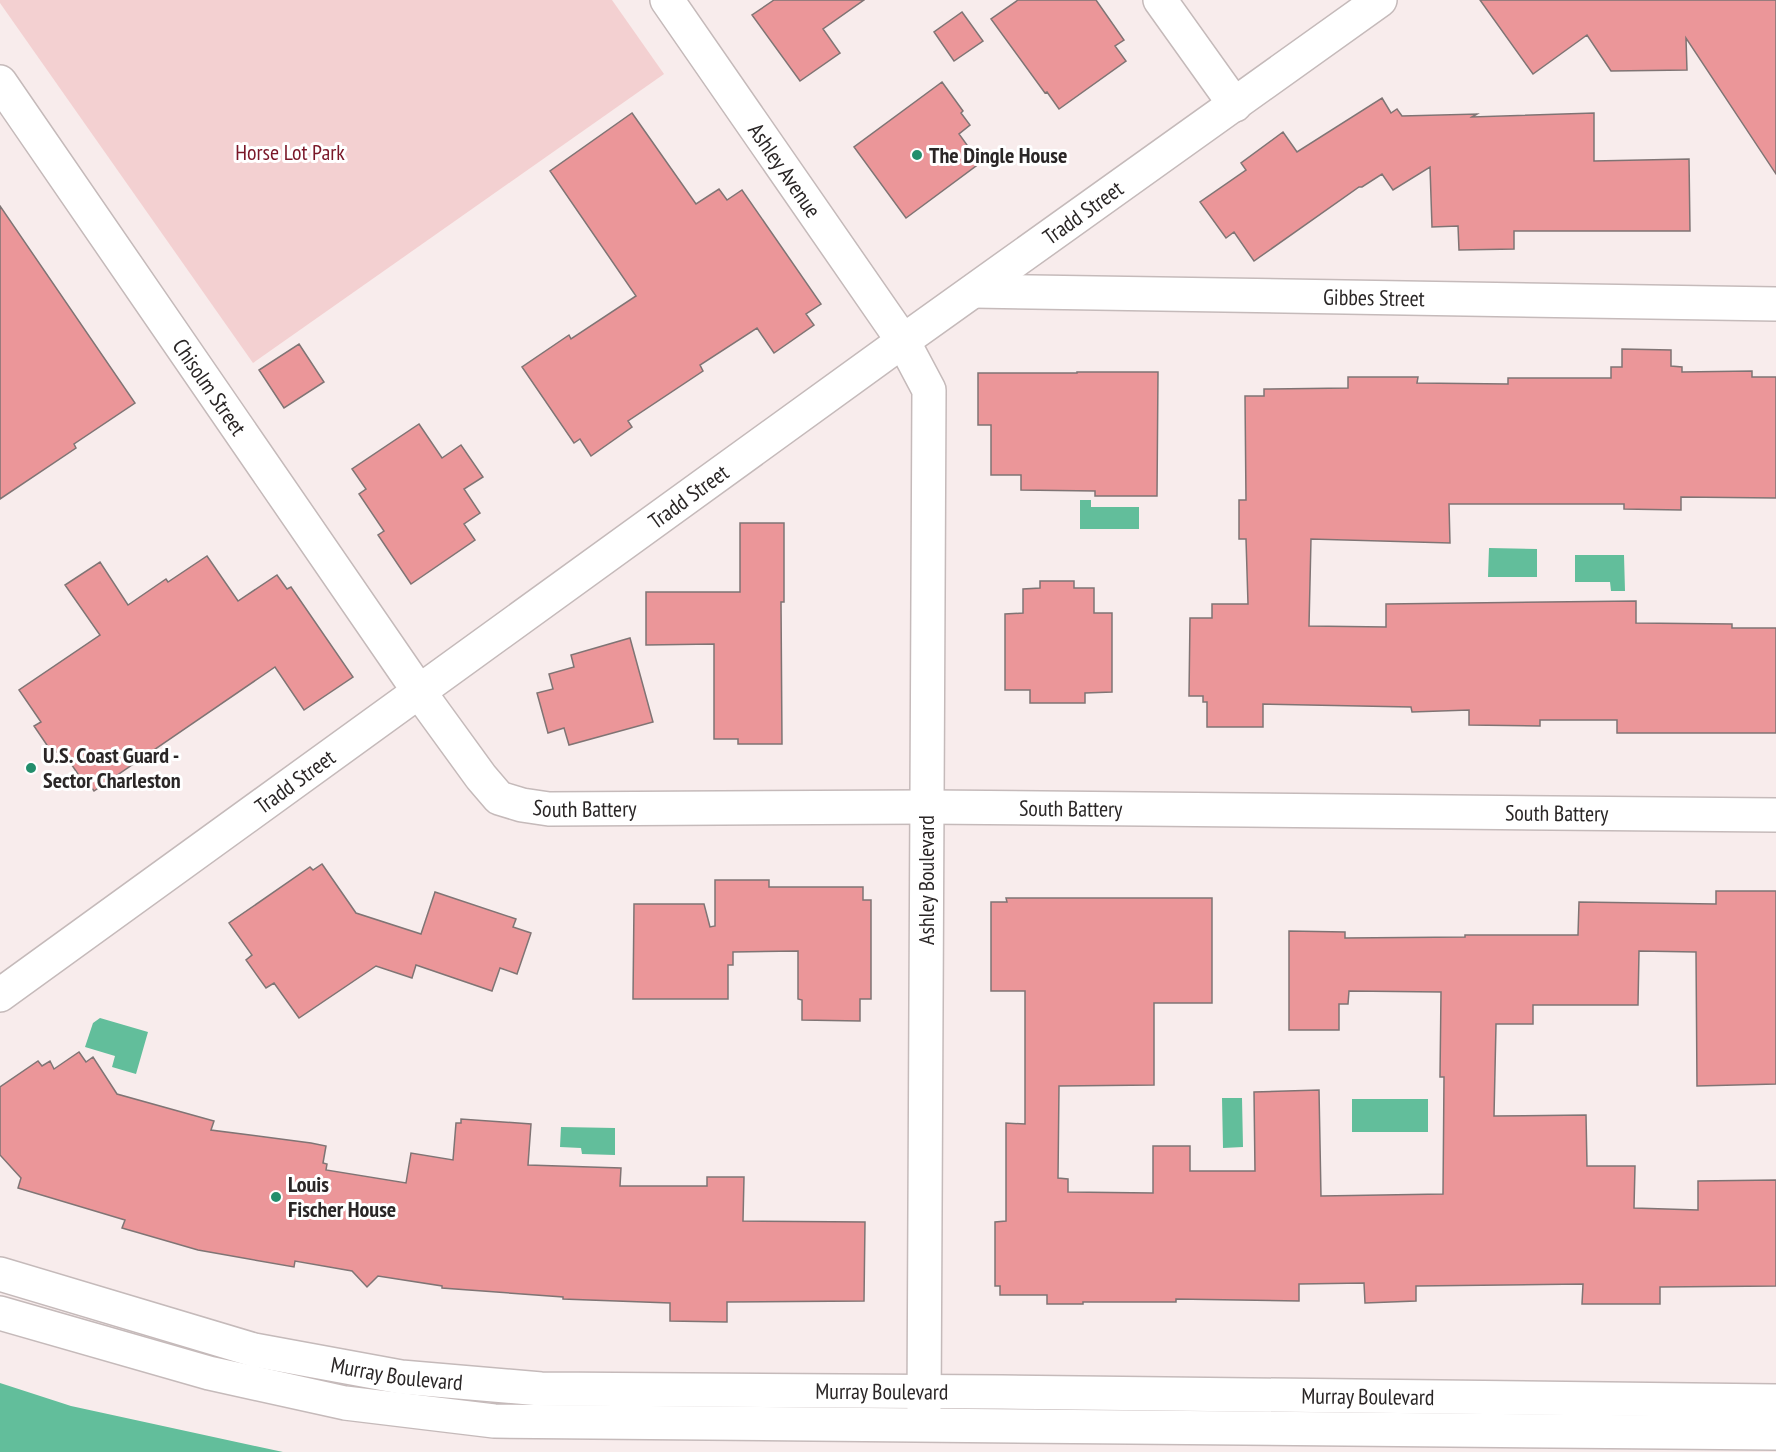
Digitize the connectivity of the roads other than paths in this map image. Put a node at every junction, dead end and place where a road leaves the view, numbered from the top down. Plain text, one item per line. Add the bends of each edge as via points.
1 (667, 0) edge
2 (1160, 0) edge
3 (1380, 0) edge
4 (0, 82) edge
5 (1235, 105) junction
6 (974, 291) junction
7 (1776, 304) edge
8 (903, 341) junction
9 (420, 693) junction
10 (926, 807) junction
11 (1776, 815) edge
12 (0, 995) edge
13 (0, 1274) edge
14 (0, 1313) edge
15 (924, 1391) junction
16 (1776, 1401) edge
17 (924, 1425) junction
18 (1776, 1433) edge

1 - 8 street, Ashley Avenue
2 - 5 street
3 - 5 street, Tradd Street
4 - 9 street, Chisolm Street
5 - 6 street, Tradd Street
6 - 7 street, Gibbes Street
6 - 8 street, Tradd Street
8 - 9 street, Tradd Street
8 - 10 street, Ashley Boulevard via 929,390
9 - 10 street, South Battery via 499,798 522,805 549,809
9 - 12 street, Tradd Street
10 - 11 street, South Battery
10 - 15 street, Ashley Boulevard
13 - 15 street, Murray Boulevard via 254,1350 401,1377 541,1389
14 - 17 street, Murray Boulevard via 209,1373 345,1403 416,1413 494,1421
15 - 16 street, Murray Boulevard
15 - 17 street, Ashley Boulevard
17 - 18 street, Murray Boulevard

